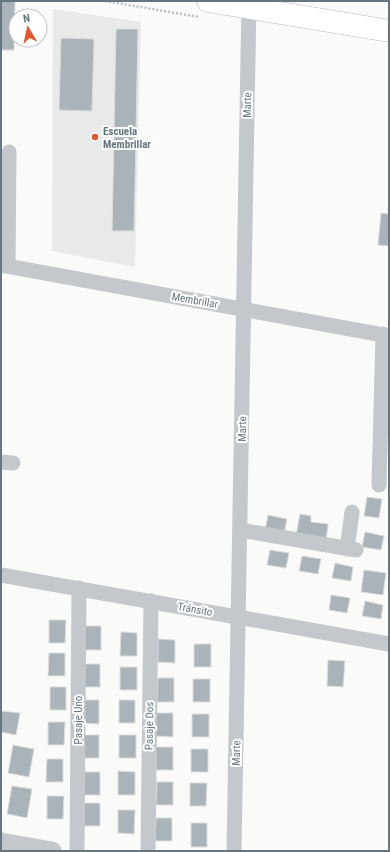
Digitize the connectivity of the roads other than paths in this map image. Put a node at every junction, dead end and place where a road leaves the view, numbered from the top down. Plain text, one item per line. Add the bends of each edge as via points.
1 (248, 4) edge
2 (207, 10) edge
3 (389, 31) edge
4 (8, 152) dead end
5 (4, 265) edge
6 (243, 309) junction
7 (386, 335) edge
8 (379, 485) dead end
9 (352, 512) dead end
10 (240, 530) junction
11 (1, 574) edge
12 (79, 588) junction
13 (151, 601) junction
14 (239, 616) junction
15 (389, 644) edge
16 (1, 842) edge
17 (52, 851) edge
18 (77, 851) edge
19 (148, 851) edge
20 (234, 851) edge

1 - 2 main road
1 - 3 main road
1 - 6 street, Marte
4 - 5 street, Membrillar
5 - 6 street, Membrillar
6 - 7 street, Membrillar
6 - 10 street, Marte
7 - 8 street, Membrillar
9 - 10 street via 351,550
10 - 14 street, Marte
11 - 12 street, Tránsito
12 - 13 street, Tránsito
12 - 18 street, Pasaje Uno
13 - 14 street, Tránsito
13 - 19 street, Pasaje Dos
14 - 15 street, Tránsito
14 - 20 street, Marte
16 - 17 street

